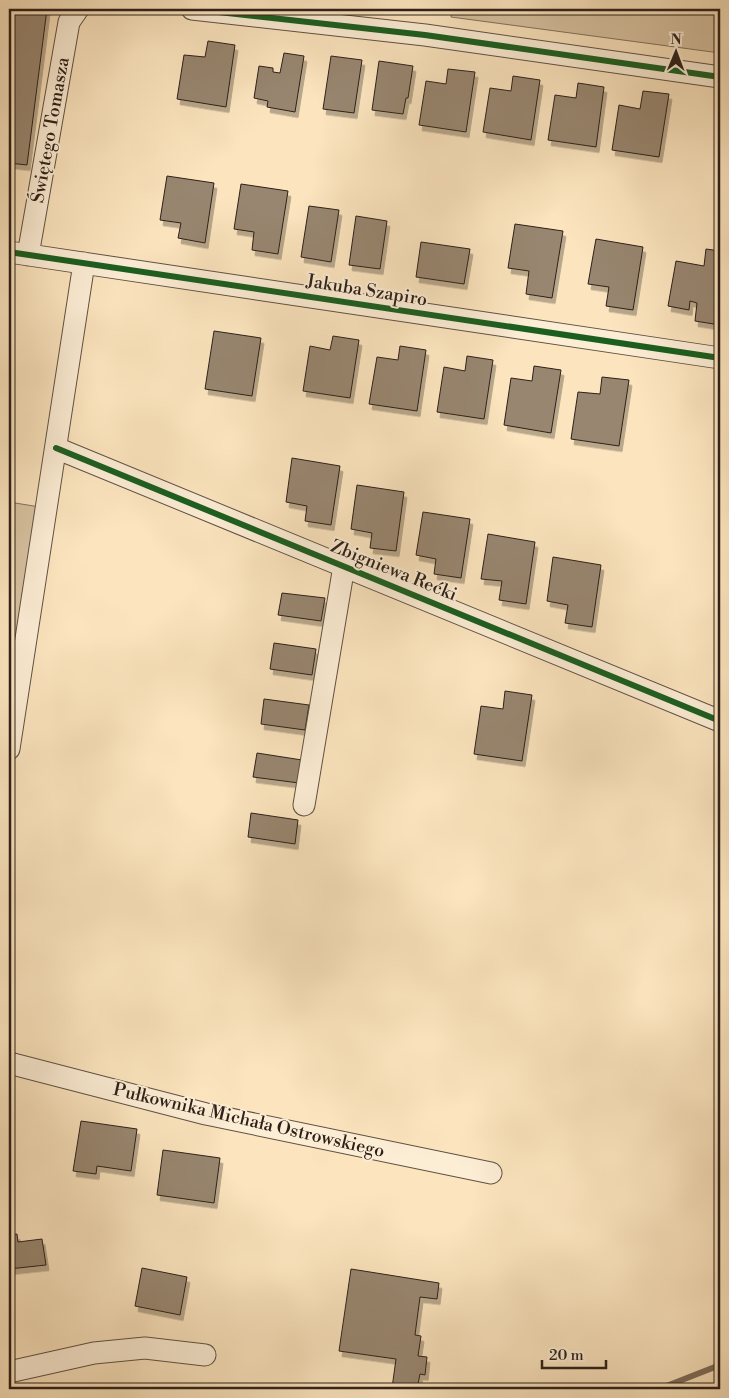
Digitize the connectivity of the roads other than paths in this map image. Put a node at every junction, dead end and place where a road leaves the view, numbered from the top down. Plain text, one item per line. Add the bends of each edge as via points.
1 (78, 9) edge
2 (192, 9) edge
3 (720, 77) edge
4 (18, 253) edge
5 (84, 262) junction
6 (720, 358) edge
7 (56, 448) junction
8 (344, 566) junction
9 (720, 721) edge
10 (9, 749) edge
11 (304, 805) dead end
12 (9, 1063) edge
13 (491, 1173) dead end
14 (205, 1355) dead end
15 (9, 1372) edge

1 - 4 street, Świętego Tomasza via 69,22
2 - 3 street via 426,35
4 - 5 street, Jakuba Szapiro
5 - 6 street, Jakuba Szapiro
5 - 7 street
7 - 8 street, Zbigniewa Rećki
7 - 10 street
8 - 9 street, Zbigniewa Rećki
8 - 11 street
12 - 13 street, Pułkownika Michała Ostrowskiego via 206,1114
14 - 15 street via 145,1348 94,1352

